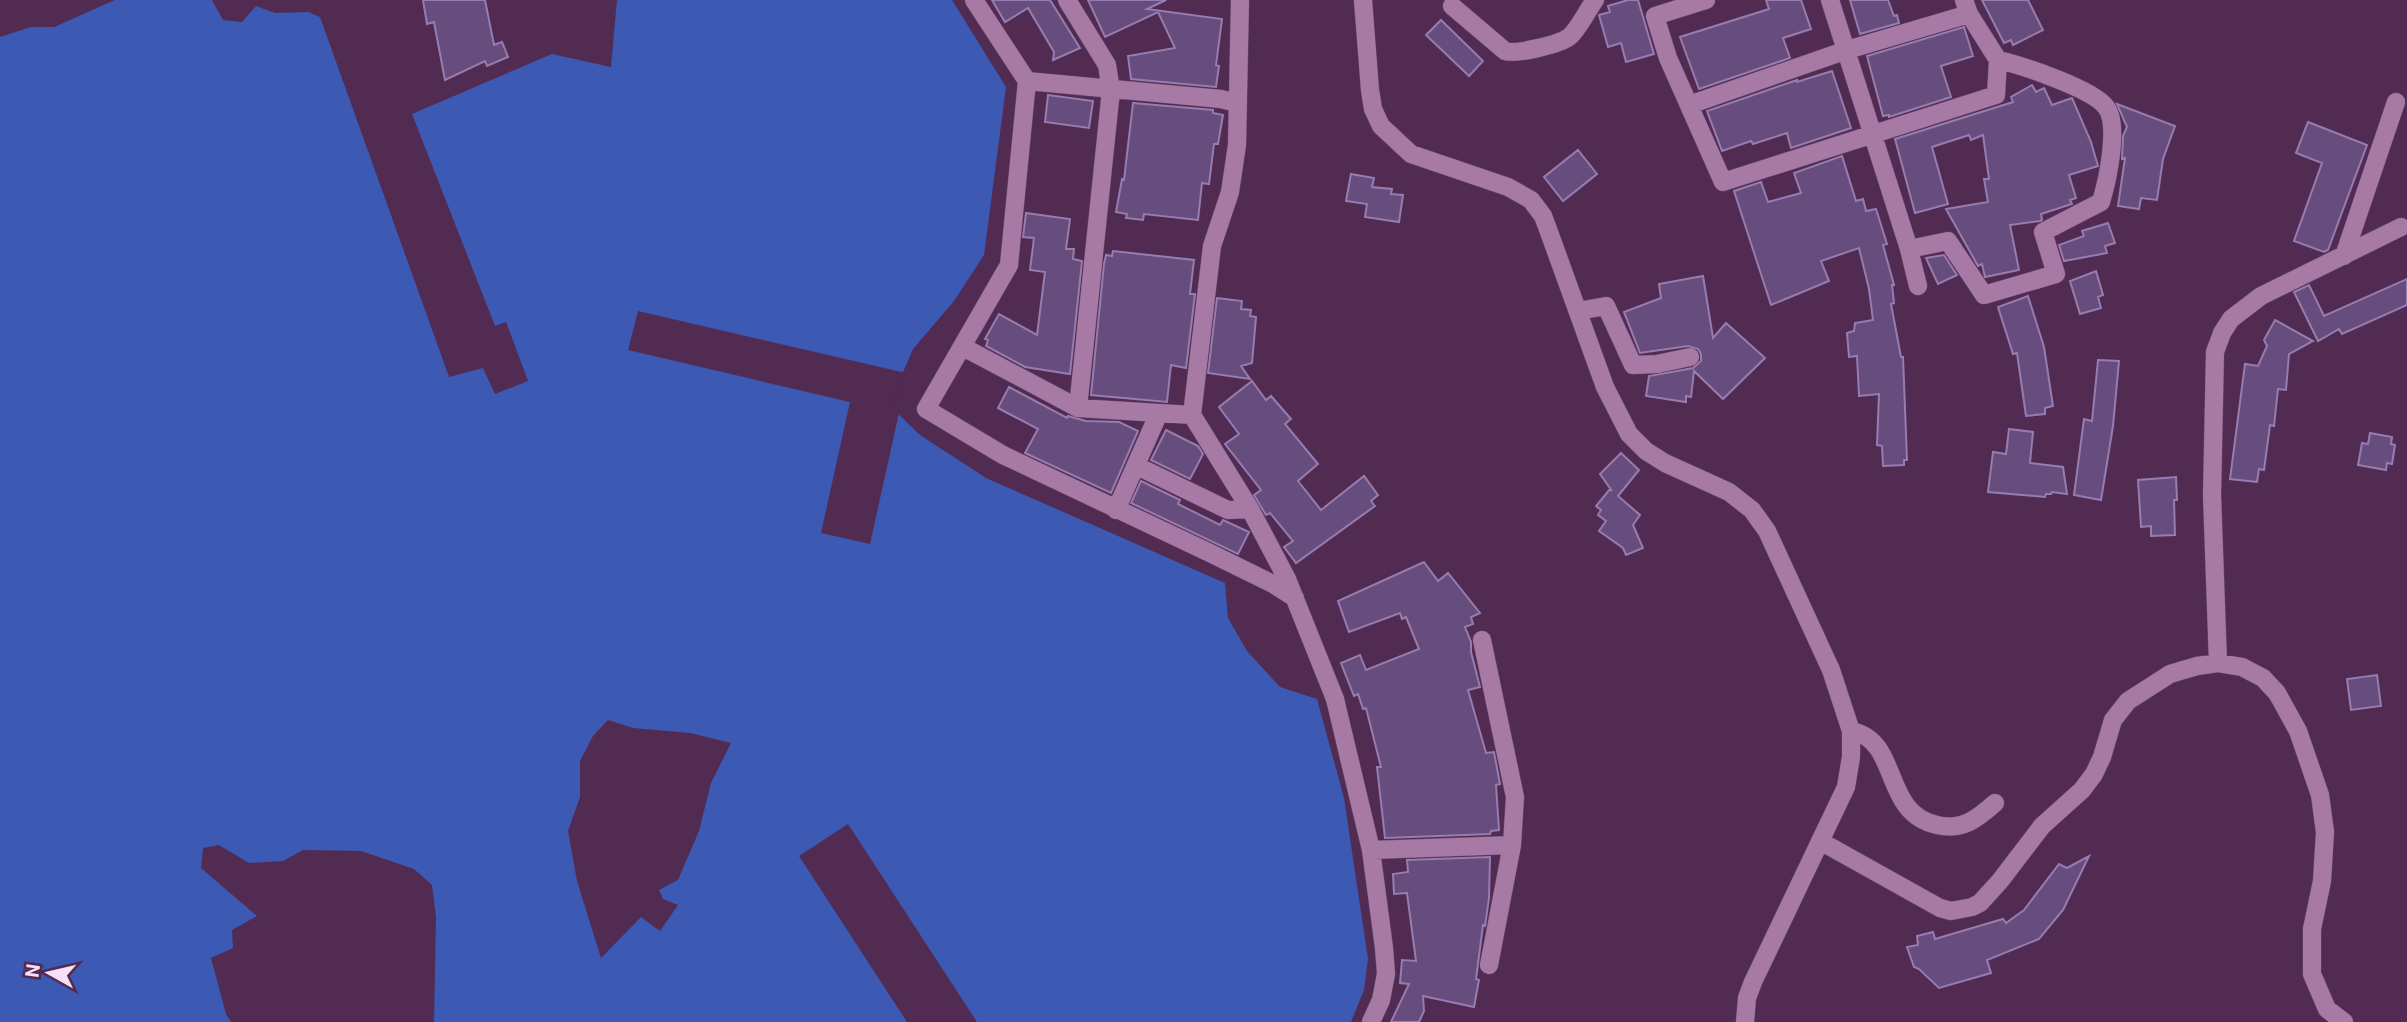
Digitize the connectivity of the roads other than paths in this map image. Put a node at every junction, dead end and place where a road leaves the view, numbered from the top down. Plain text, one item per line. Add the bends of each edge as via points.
1 (974, 0) edge
2 (1067, 0) edge
3 (1240, 0) edge
4 (1363, 0) edge
5 (1595, 0) edge
6 (1706, 0) edge
7 (1830, 0) edge
8 (1452, 6) dead end
9 (1967, 7) edge
10 (1847, 50) junction
11 (1998, 60) junction
12 (1027, 81) junction
13 (1111, 90) junction
14 (2396, 102) dead end
15 (1237, 103) junction
16 (1689, 104) junction
17 (1872, 134) junction
18 (2400, 227) dead end
19 (1909, 249) junction
20 (2344, 256) junction
21 (1919, 286) dead end
22 (1578, 311) junction
23 (963, 348) junction
24 (1690, 357) dead end
25 (1078, 408) junction
26 (1158, 415) junction
27 (1192, 415) junction
28 (1136, 466) junction
29 (1250, 509) junction
30 (1116, 510) junction
31 (1295, 598) junction
32 (1482, 640) dead end
33 (2217, 663) junction
34 (1851, 731) junction
35 (1995, 803) dead end
36 (1820, 841) junction
37 (1512, 845) junction
38 (1371, 850) junction
39 (1489, 965) dead end
40 (1371, 1022) edge
41 (1745, 1022) edge
42 (2344, 1022) edge

1 - 12 street
2 - 13 street via 1107,65
3 - 15 street
4 - 22 street via 1370,90 1381,125 1411,154 1508,187 1531,200 1543,216
5 - 8 street via 1569,37 1511,53
6 - 16 street via 1655,16
7 - 10 street
9 - 10 street
9 - 11 street
10 - 16 street
10 - 17 street
11 - 17 street via 1996,95
11 - 19 street via 2053,78 2107,108 2112,124 2101,202 2043,232 2056,274 1983,295 1948,242
12 - 13 street
12 - 23 street via 1009,265
13 - 15 street
13 - 25 street
14 - 20 street
15 - 27 street via 1237,145 1230,192 1212,246
16 - 17 street via 1724,183
17 - 19 street
18 - 20 street
19 - 21 street
20 - 33 street via 2261,296 2231,319 2215,352 2212,495
22 - 24 street via 1606,306 1633,365
22 - 34 street via 1605,387 1629,434 1665,463 1729,492 1752,510 1767,531 1831,670
23 - 25 street
23 - 30 street via 926,409 1003,455
25 - 26 street
26 - 27 street
26 - 28 street
27 - 29 street
28 - 29 street via 1227,510
28 - 30 street
29 - 31 street
30 - 31 street
31 - 38 street via 1335,699
32 - 37 street via 1515,797
33 - 36 street via 2170,674 2121,709 2094,774 2082,790 2042,826 1972,907 1940,908
33 - 42 street via 2242,667 2263,678 2298,731 2319,795 2325,832 2312,929 2312,974 2328,1009
34 - 35 street via 1864,733 1880,750 1903,804 1920,820 1942,827 1964,825
34 - 36 street via 1846,787
36 - 41 street via 1753,982
37 - 38 street
37 - 39 street
38 - 40 street via 1386,974

